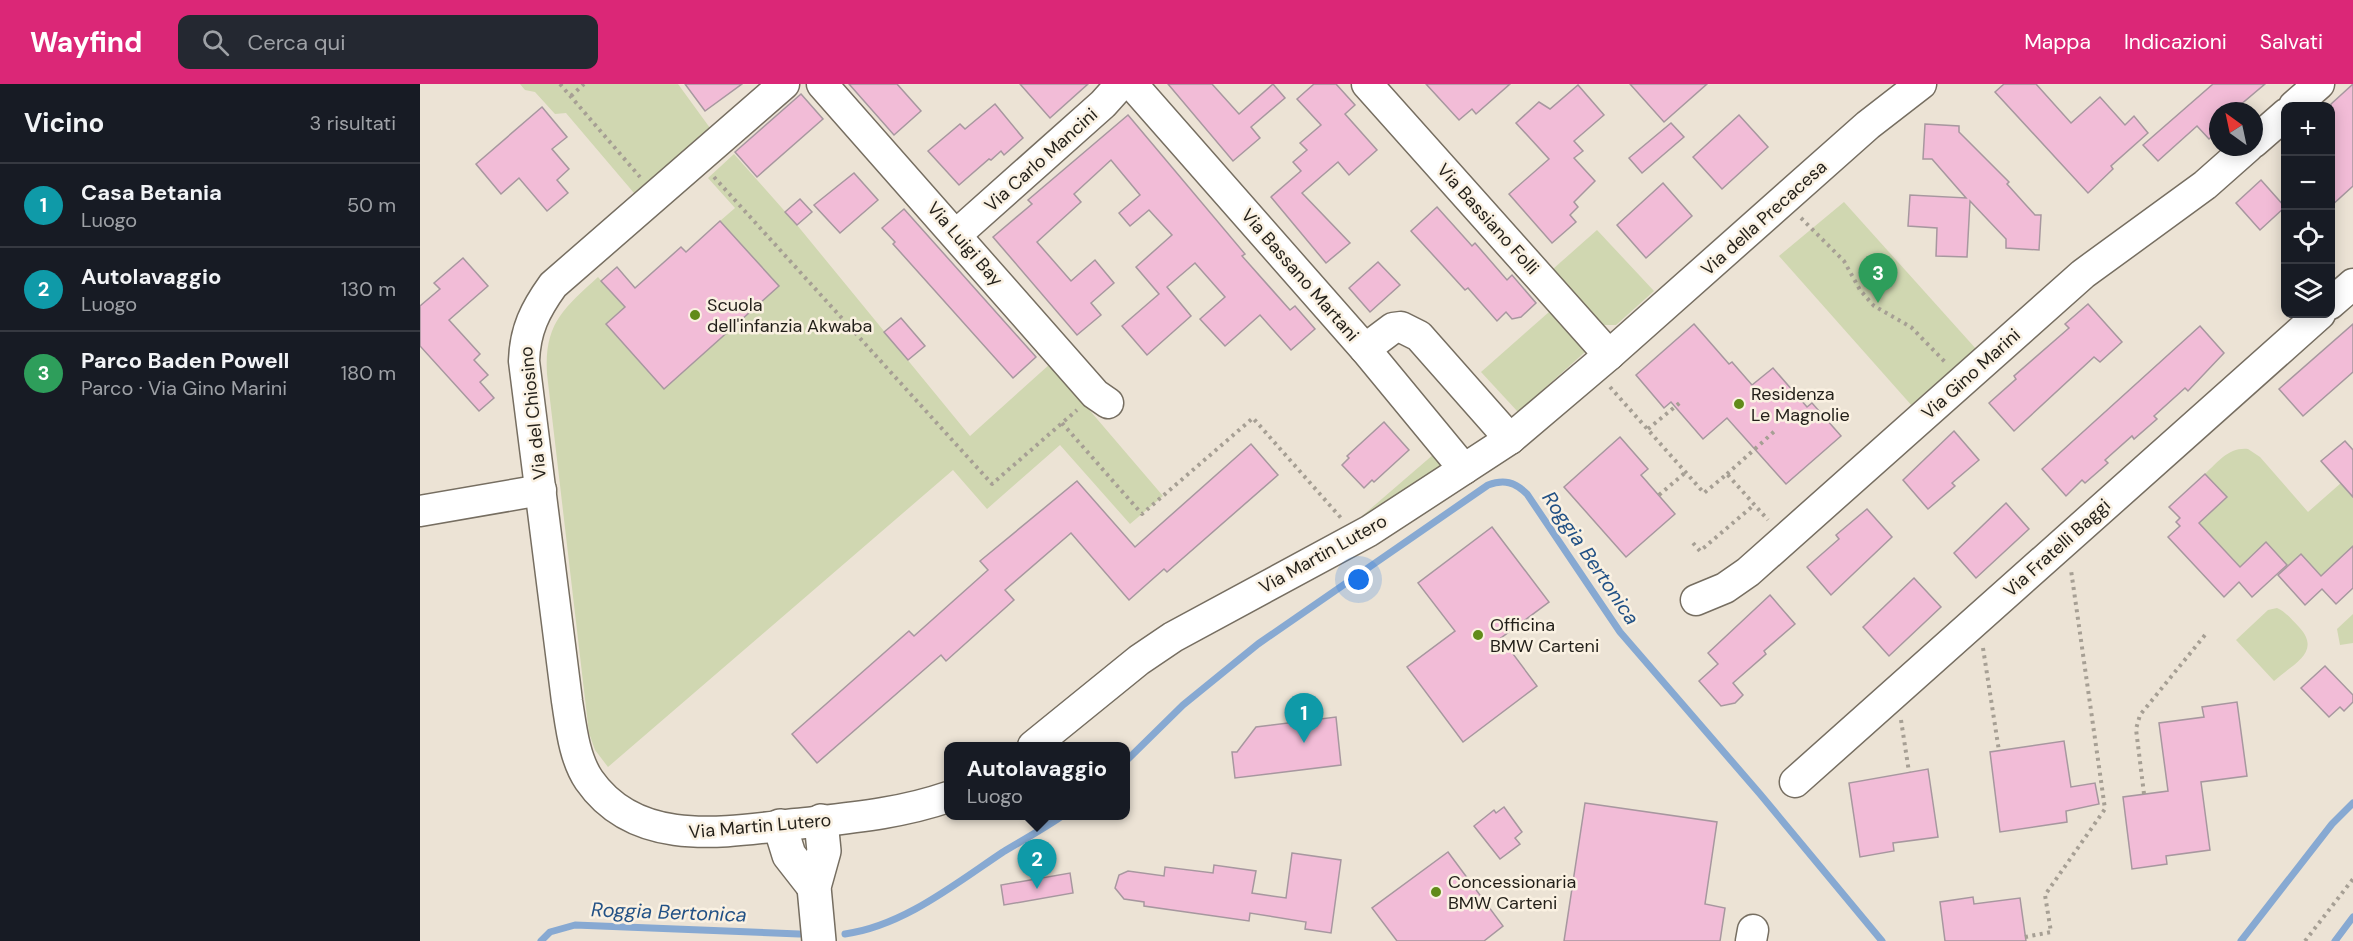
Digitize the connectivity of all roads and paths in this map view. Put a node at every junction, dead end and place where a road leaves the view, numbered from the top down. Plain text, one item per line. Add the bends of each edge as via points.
1 (560, 84) edge
2 (584, 84) edge
3 (784, 84) edge
4 (822, 84) edge
5 (1121, 84) edge
6 (1132, 84) edge
7 (1367, 84) edge
8 (1921, 84) edge
9 (2319, 84) edge
10 (571, 96) junction
11 (2299, 102) edge
12 (2281, 118) edge
13 (2263, 134) edge
14 (2238, 156) edge
15 (698, 158) junction
16 (655, 194) junction
17 (1785, 199) junction
18 (957, 234) junction
19 (2353, 284) edge
20 (2335, 300) edge
21 (2316, 318) edge
22 (1365, 349) junction
23 (1601, 362) junction
24 (1963, 382) junction
25 (1102, 399) joint
26 (1682, 401) dead end
27 (1062, 423) junction
28 (1648, 429) junction
29 (1777, 429) dead end
30 (1510, 439) junction
31 (1464, 469) junction
32 (1686, 472) junction
33 (1727, 474) junction
34 (541, 490) junction
35 (1659, 495) dead end
36 (1754, 505) junction
37 (420, 511) edge
38 (1358, 537) junction
39 (1785, 539) junction
40 (1692, 543) dead end
41 (2055, 550) junction
42 (1696, 600) dead end
43 (1969, 627) junction
44 (2205, 635) dead end
45 (1886, 701) junction
46 (568, 708) joint
47 (1039, 742) edge
48 (1999, 751) dead end
49 (1909, 772) dead end
50 (1795, 782) dead end
51 (2144, 794) dead end
52 (944, 797) edge
53 (821, 821) junction
54 (780, 826) junction
55 (2353, 879) edge
56 (814, 887) junction
57 (2025, 937) dead end
58 (819, 941) edge
59 (2305, 941) edge

1 - 10 path
2 - 10 path
3 - 15 street, Via del Chiosino
4 - 18 street, Via Luigi Bay
5 - 18 street, Via Carlo Mancini
6 - 22 street, Via Bassano Martani
7 - 23 street, Via Bassiano Folli
8 - 17 street, Via della Precacesa
9 - 11 street
10 - 16 path
12 - 13 street
14 - 24 street, Via Gino Marini via 2205,185 2083,274
15 - 16 street, Via del Chiosino
15 - 27 path via 992,484
16 - 34 street, Via del Chiosino via 553,285 535,309 525,338 524,360
17 - 23 street, Via della Precacesa
17 - 24 path via 1844,261 1874,306 1921,336
18 - 25 street, Via Luigi Bay
19 - 20 street
21 - 41 street, Via Fratelli Baggi
22 - 30 street via 1393,328 1410,330
22 - 31 street, Via Bassano Martani
23 - 28 path
23 - 30 street, Via Martin Lutero
24 - 39 street, Via Gino Marini
25 - 27 path
26 - 28 path
27 - 38 path via 1142,514 1253,418
28 - 32 path
29 - 33 path
30 - 31 street, Via Martin Lutero
31 - 38 street, Via Martin Lutero
32 - 33 path via 1704,493
32 - 35 path
33 - 36 path
34 - 37 street
34 - 46 street, Via del Chiosino
36 - 39 path
36 - 40 path via 1700,551
38 - 47 street, Via Martin Lutero via 1173,637
39 - 42 street, Via Gino Marini via 1737,581
41 - 43 street, Via Fratelli Baggi
41 - 57 path via 2072,574 2105,809 2045,895 2051,932
43 - 45 street, Via Fratelli Baggi
43 - 48 path via 1982,646
44 - 51 path via 2140,715 2136,729
45 - 49 path via 1902,722
45 - 50 street, Via Fratelli Baggi
46 - 54 street, Via Martin Lutero via 576,751 588,779 631,817 680,832
52 - 53 street, Via Martin Lutero via 898,811
53 - 54 street, Via Martin Lutero
53 - 56 highway via 824,851
54 - 56 highway via 789,855
55 - 59 path
56 - 58 highway

